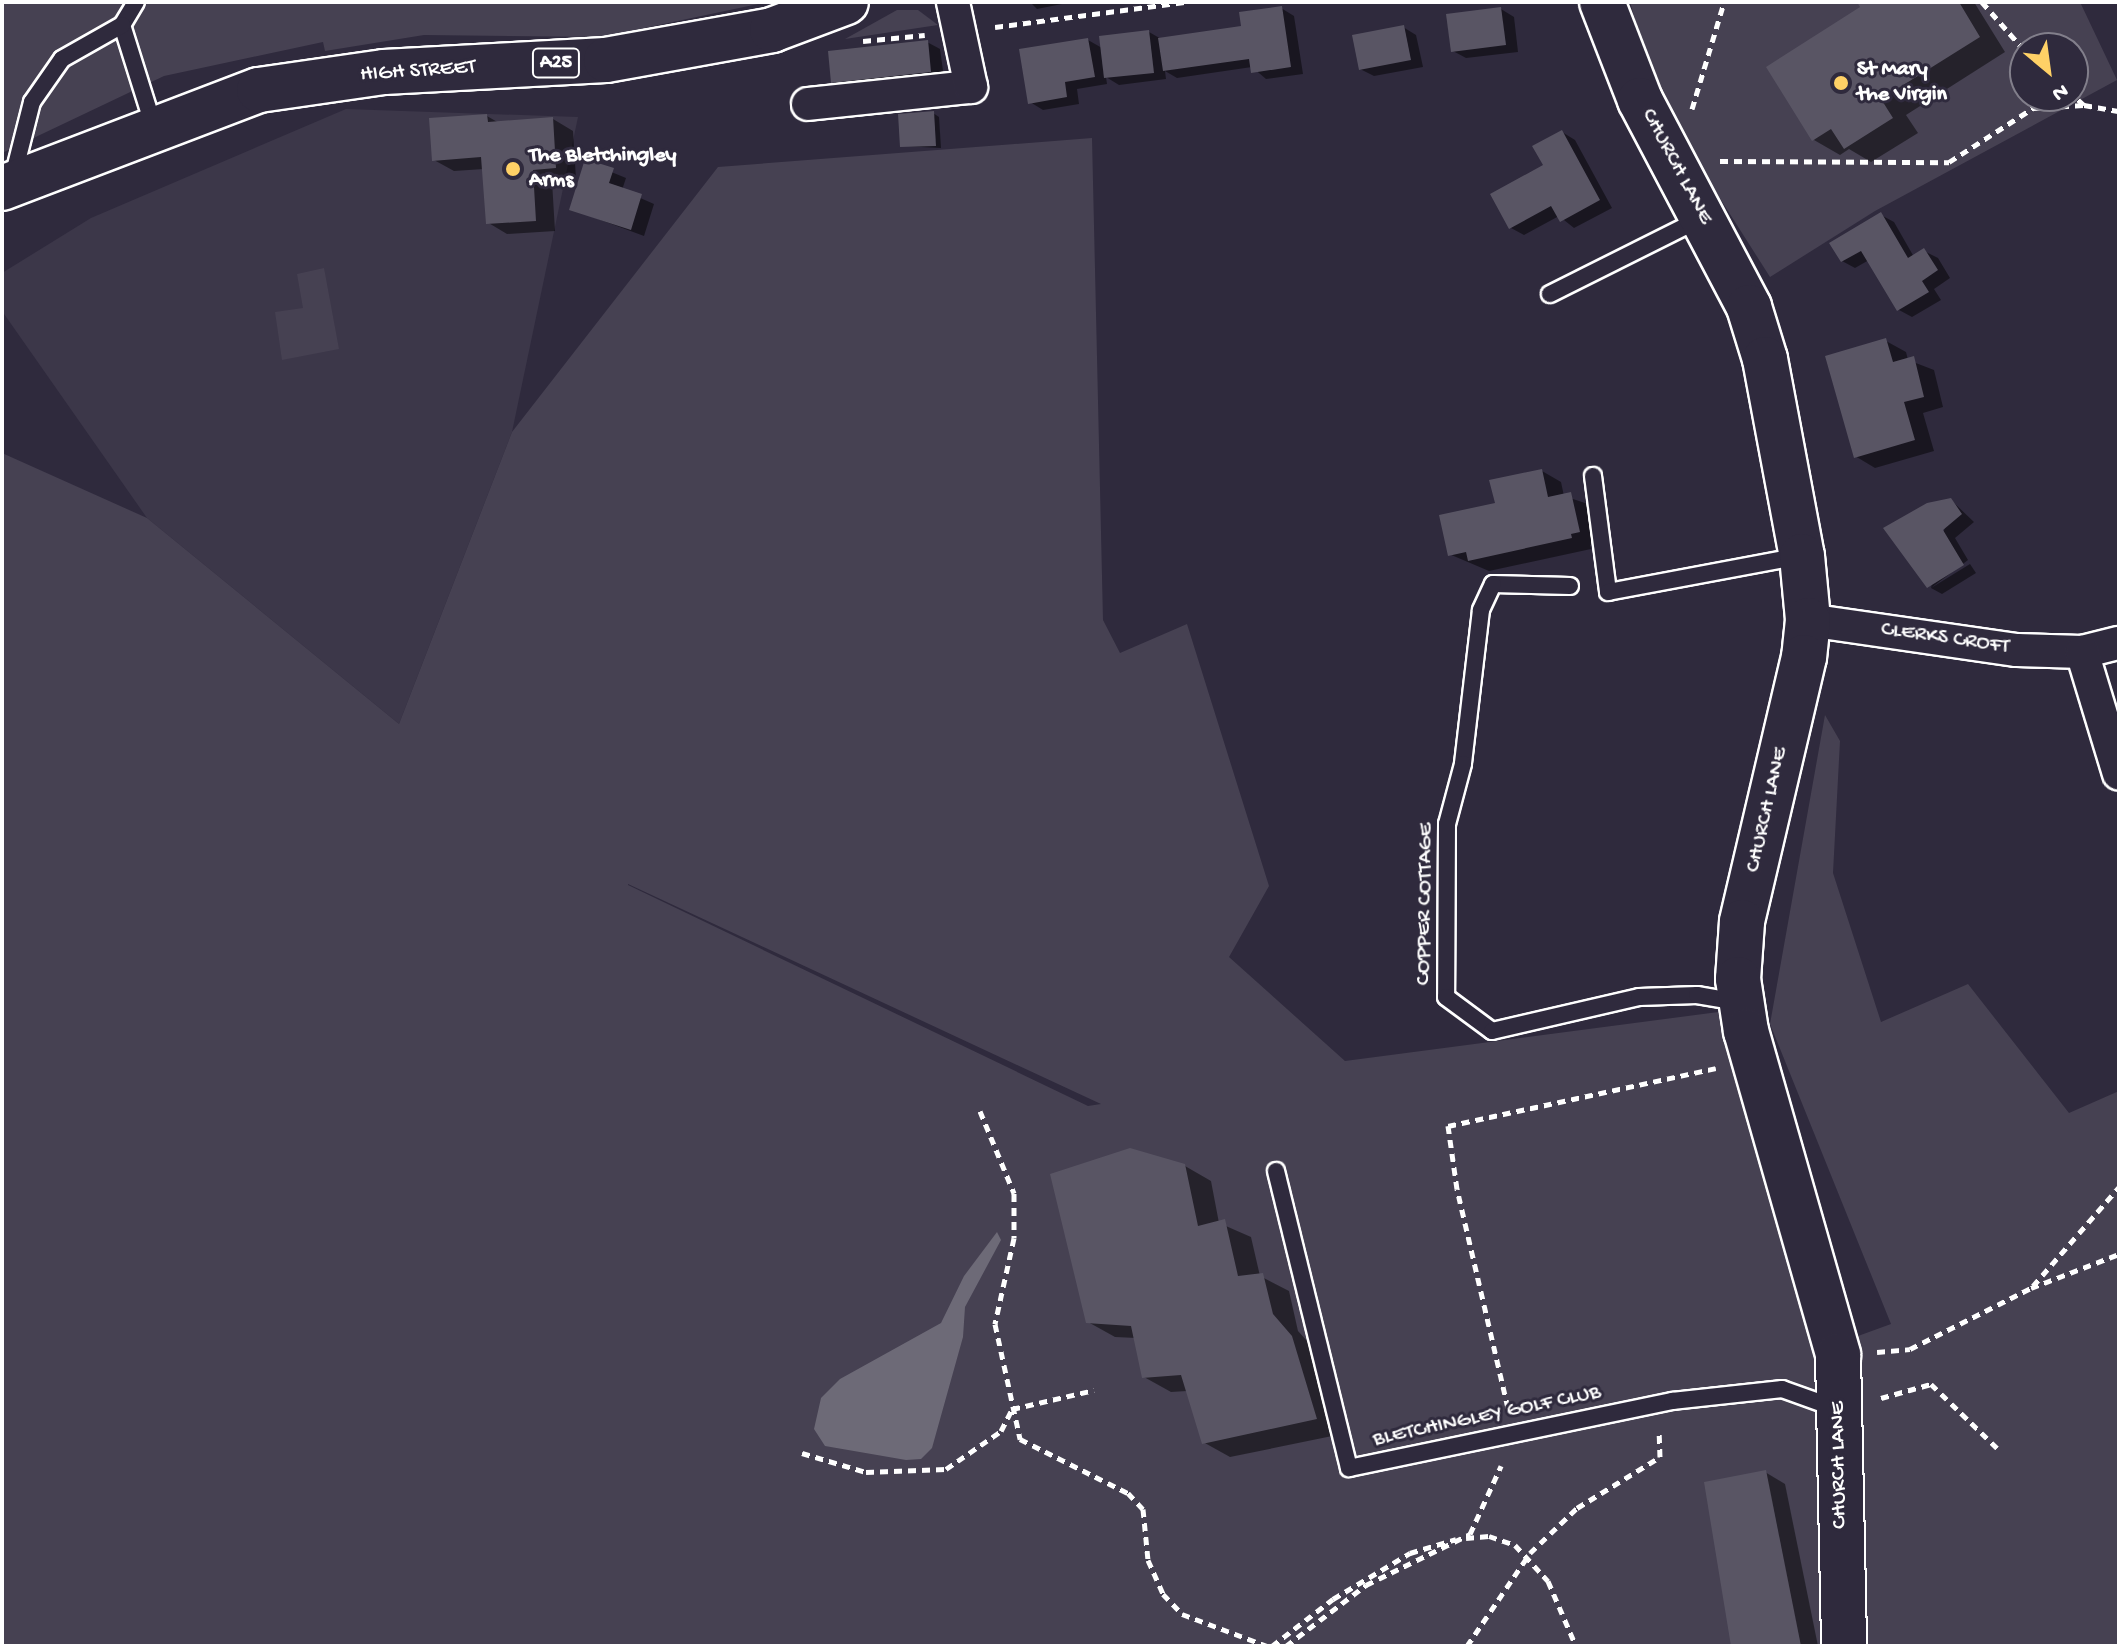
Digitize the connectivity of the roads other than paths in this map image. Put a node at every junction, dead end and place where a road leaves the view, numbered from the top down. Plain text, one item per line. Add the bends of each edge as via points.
1 (136, 2) edge
2 (846, 2) edge
3 (953, 2) edge
4 (1602, 2) edge
5 (122, 25) junction
6 (808, 104) dead end
7 (154, 127) junction
8 (7, 186) edge
9 (1703, 217) junction
10 (1550, 294) dead end
11 (1593, 476) dead end
12 (1802, 556) junction
13 (1570, 586) dead end
14 (1808, 620) junction
15 (2119, 643) edge
16 (2082, 652) junction
17 (2119, 774) edge
18 (1740, 1002) junction
19 (1276, 1171) dead end
20 (1839, 1409) junction
21 (1844, 1646) edge

1 - 5 lane
2 - 7 street, HIGH STREET / A25 via 772,30 606,60 384,72 259,90
3 - 6 street via 971,87
4 - 9 street, CHURCH LANE via 1640,100
5 - 7 lane
5 - 8 lane via 62,59 32,102
7 - 8 street, HIGH STREET / A25
9 - 10 lane
9 - 12 street, CHURCH LANE via 1749,307 1765,359
11 - 12 lane via 1608,592
12 - 14 street, CHURCH LANE
13 - 18 lane, COPPER COTTAGE via 1493,584 1481,610 1463,764 1447,824 1446,997 1492,1031 1639,997 1697,995
14 - 16 street, CLERKS CROFT via 2017,650
14 - 18 street, CHURCH LANE via 1739,937
15 - 16 street, CLERKS CROFT
16 - 17 street
18 - 20 street, CHURCH LANE via 1838,1355
19 - 20 lane, BLETCHINGLEY GOLF CLUB via 1349,1468 1672,1401 1782,1389
20 - 21 street, CHURCH LANE

